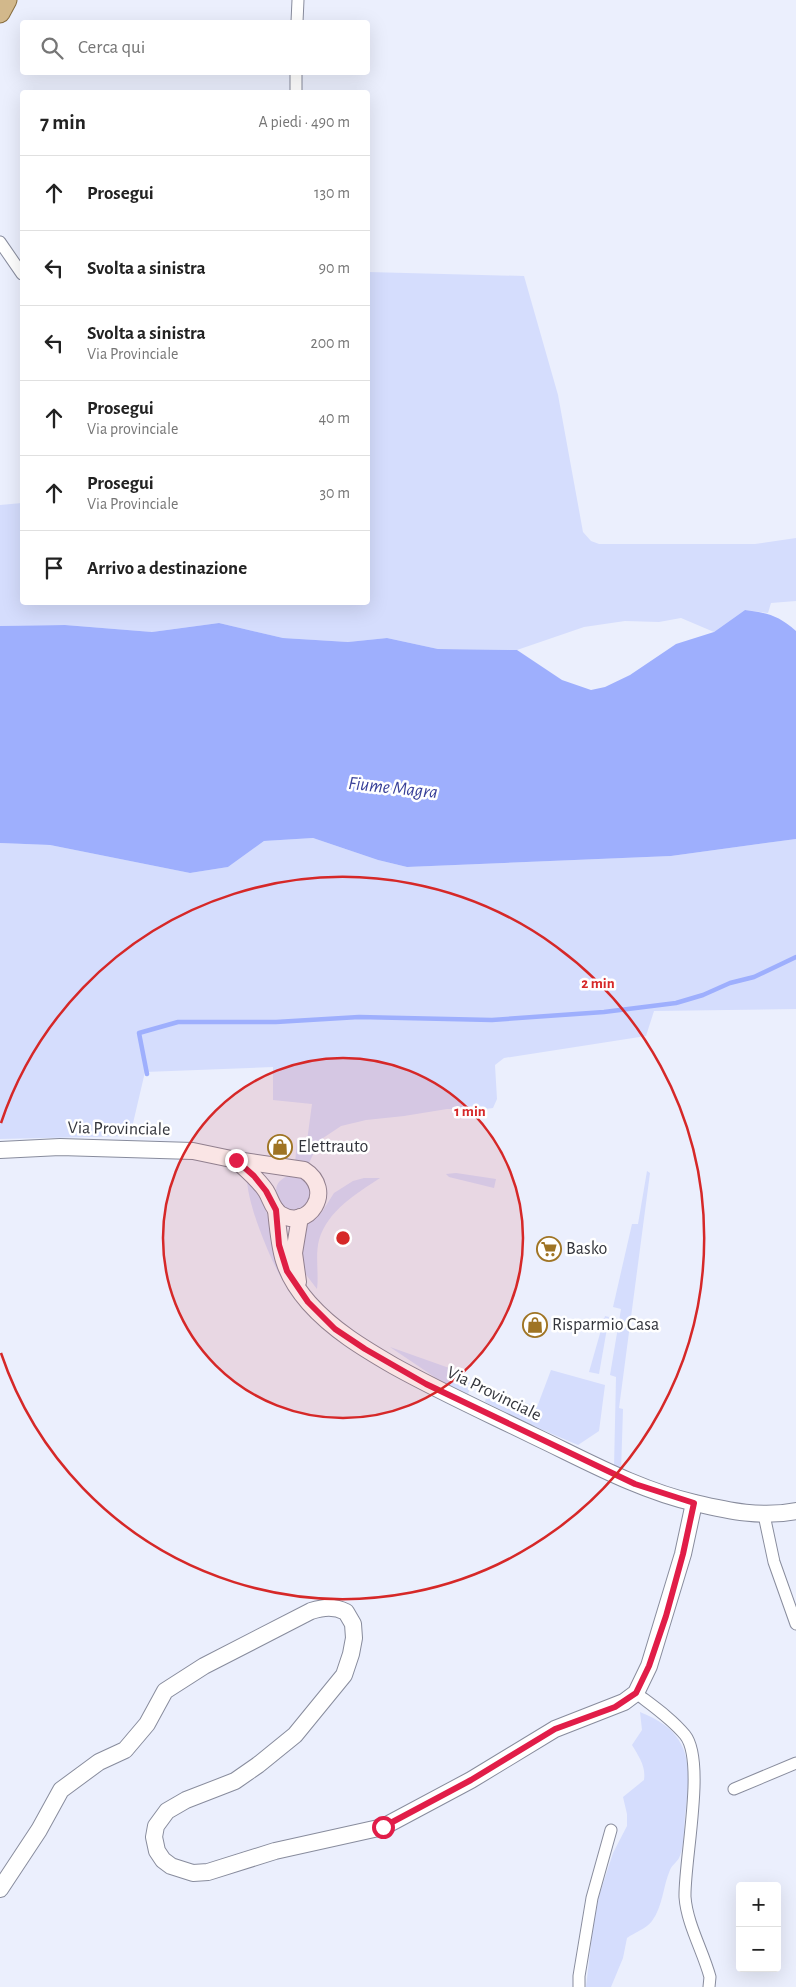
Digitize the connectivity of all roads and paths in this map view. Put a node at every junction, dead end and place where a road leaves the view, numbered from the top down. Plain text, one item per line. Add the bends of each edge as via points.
1 (7, 0) edge
2 (298, 0) edge
3 (0, 13) edge
4 (297, 20) edge
5 (296, 75) edge
6 (296, 90) edge
7 (0, 242) edge
8 (20, 271) edge
9 (0, 1150) edge
10 (236, 1160) junction
11 (291, 1168) junction
12 (273, 1204) junction
13 (300, 1217) junction
14 (299, 1289) junction
15 (694, 1503) junction
16 (796, 1511) edge
17 (764, 1515) junction
18 (796, 1624) edge
19 (636, 1693) junction
20 (796, 1763) edge
21 (734, 1789) dead end
22 (610, 1830) dead end
23 (0, 1889) edge
24 (579, 1987) edge
25 (709, 1987) edge

1 - 3 main road
2 - 4 street
5 - 6 street
7 - 8 street
9 - 10 street, Via Provinciale via 184,1150
10 - 11 street, Via Provinciale
10 - 12 street, Via Provinciale via 254,1176
11 - 12 street via 272,1182
11 - 13 street, Via Provinciale via 310,1174 318,1187 319,1195 313,1209
12 - 13 street via 284,1216
12 - 14 street via 281,1256
13 - 14 street via 294,1253
14 - 15 street, Via Provinciale via 335,1329 426,1384 635,1484
15 - 17 street, Via Provinciale
15 - 19 street via 666,1616
16 - 17 street, Via Provinciale
17 - 18 street via 774,1562
19 - 23 street via 615,1707 555,1729 471,1780 383,1827 275,1851 208,1872 192,1873 171,1866 157,1851 154,1837 156,1826 166,1811 235,1781 258,1765 296,1734 344,1674 352,1654 353,1624 346,1612 323,1607 204,1666 165,1691 147,1724 125,1750 99,1762 61,1790
19 - 25 street via 686,1736 692,1750 694,1788 685,1898 710,1977
20 - 21 street
22 - 24 street via 592,1898

